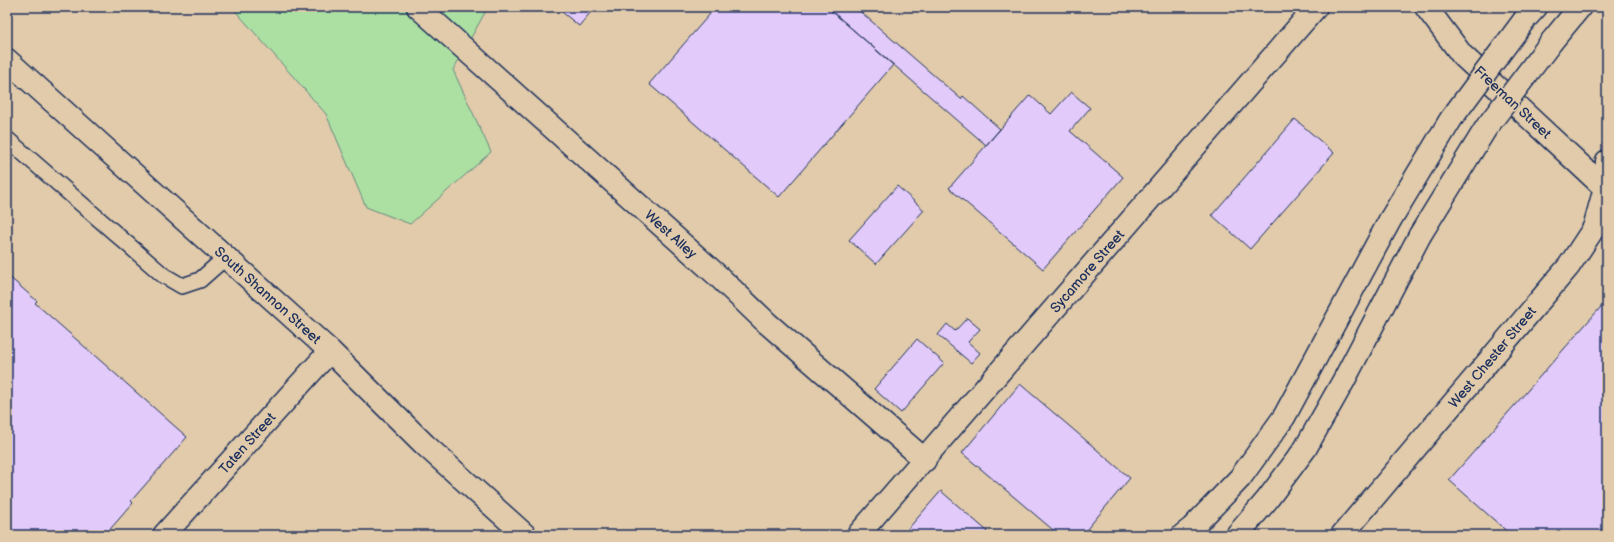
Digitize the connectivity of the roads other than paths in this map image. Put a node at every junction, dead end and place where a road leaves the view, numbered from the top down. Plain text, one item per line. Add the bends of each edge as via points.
1 (418, 7) edge
2 (1316, 7) edge
3 (1426, 7) edge
4 (1580, 7) edge
5 (1531, 13) edge
6 (7, 60) edge
7 (7, 139) edge
8 (1607, 161) edge
9 (1606, 189) edge
10 (226, 257) junction
11 (330, 351) junction
12 (925, 460) junction
13 (164, 535) edge
14 (525, 535) edge
15 (858, 535) edge
16 (1183, 535) edge
17 (1237, 535) edge
18 (1342, 535) edge

1 - 12 main road, West Alley via 767,323
2 - 12 main road, Sycamore Street
3 - 9 main road, Freeman Street via 1462,55
4 - 17 main road, bridge via 1486,128 1420,235 1305,449
5 - 16 main road, bridge via 1451,119 1390,220 1284,417 1240,478
6 - 10 main road, South Shannon Street
7 - 10 lane via 163,275 182,286 200,280
8 - 9 main road, West Chester Street
9 - 18 main road, West Chester Street via 1594,228 1569,266
10 - 11 main road, South Shannon Street
11 - 13 main road, Taten Street
11 - 14 main road, South Shannon Street via 425,445
12 - 15 main road, Sycamore Street

